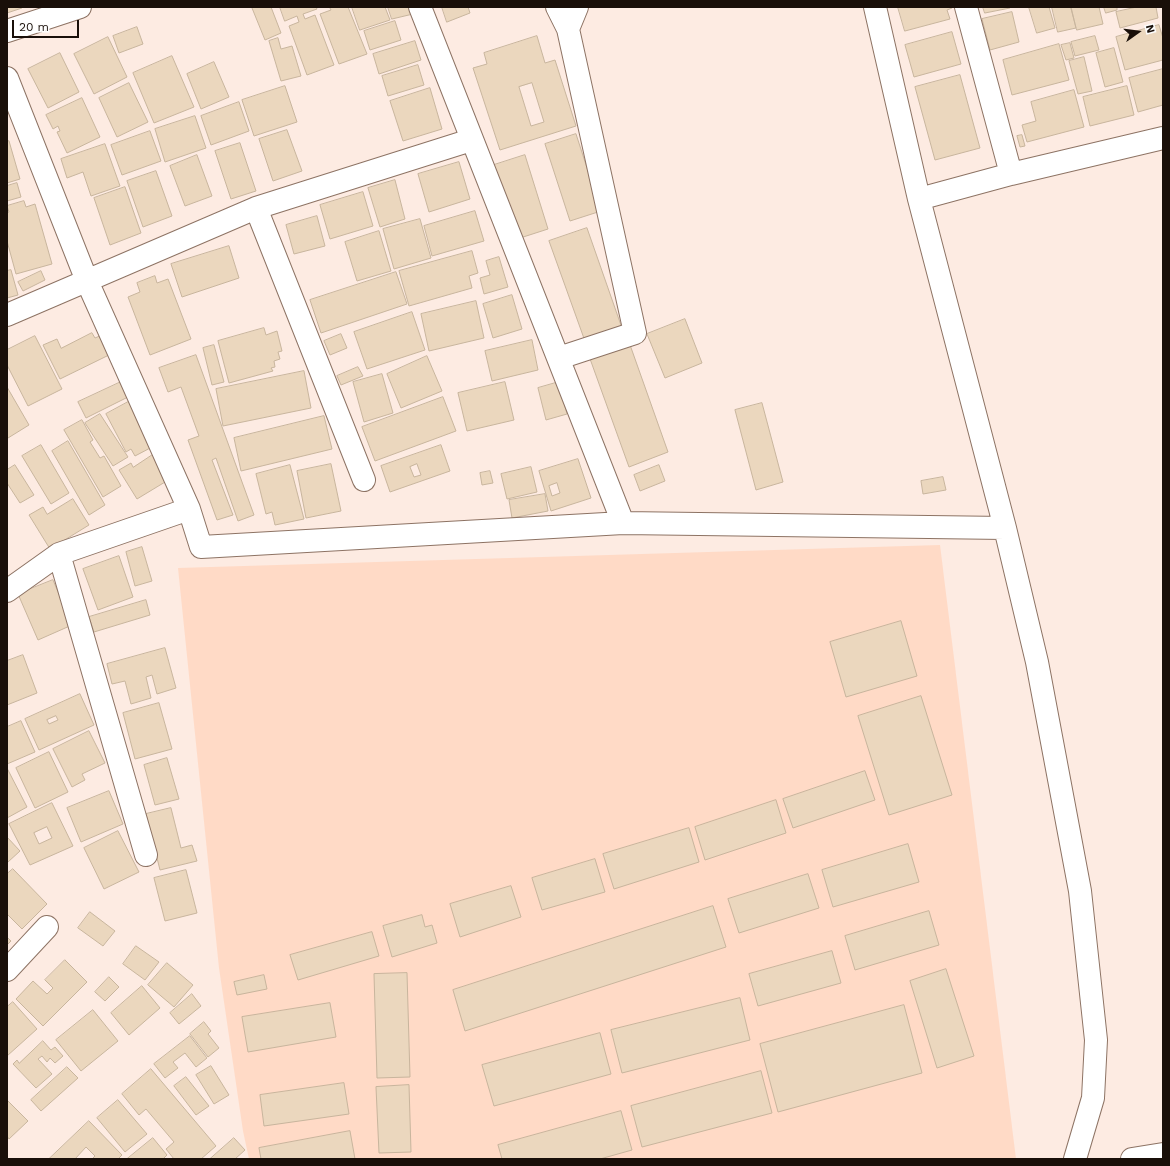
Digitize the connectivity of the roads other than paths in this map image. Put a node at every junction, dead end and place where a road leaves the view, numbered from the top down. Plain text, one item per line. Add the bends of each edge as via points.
1 (80, 7) edge
2 (420, 7) edge
3 (556, 7) edge
4 (577, 7) edge
5 (875, 7) edge
6 (966, 7) edge
7 (568, 29) junction
8 (7, 31) edge
9 (7, 78) edge
10 (1163, 138) edge
11 (471, 140) junction
12 (1011, 174) junction
13 (919, 200) junction
14 (256, 208) junction
15 (87, 281) junction
16 (7, 314) edge
17 (559, 358) junction
18 (364, 480) dead end
19 (189, 509) junction
20 (623, 523) junction
21 (1005, 528) junction
22 (58, 554) junction
23 (7, 591) edge
24 (146, 855) dead end
25 (47, 926) dead end
26 (7, 970) edge
27 (1163, 1154) edge
28 (1075, 1159) edge
29 (1132, 1159) edge

1 - 8 street
2 - 11 street
3 - 7 street
4 - 7 street
5 - 13 street
6 - 12 street
7 - 17 street via 636,333
9 - 15 street
10 - 12 street
11 - 14 street
11 - 17 street
12 - 13 street
13 - 21 street
14 - 15 street
14 - 18 street
15 - 16 street
15 - 19 street
17 - 20 street
19 - 20 street via 201,547
19 - 22 street
20 - 21 street
21 - 28 street via 1037,662 1080,891 1096,1040 1093,1098
22 - 23 street
22 - 24 street
25 - 26 street
27 - 29 street

